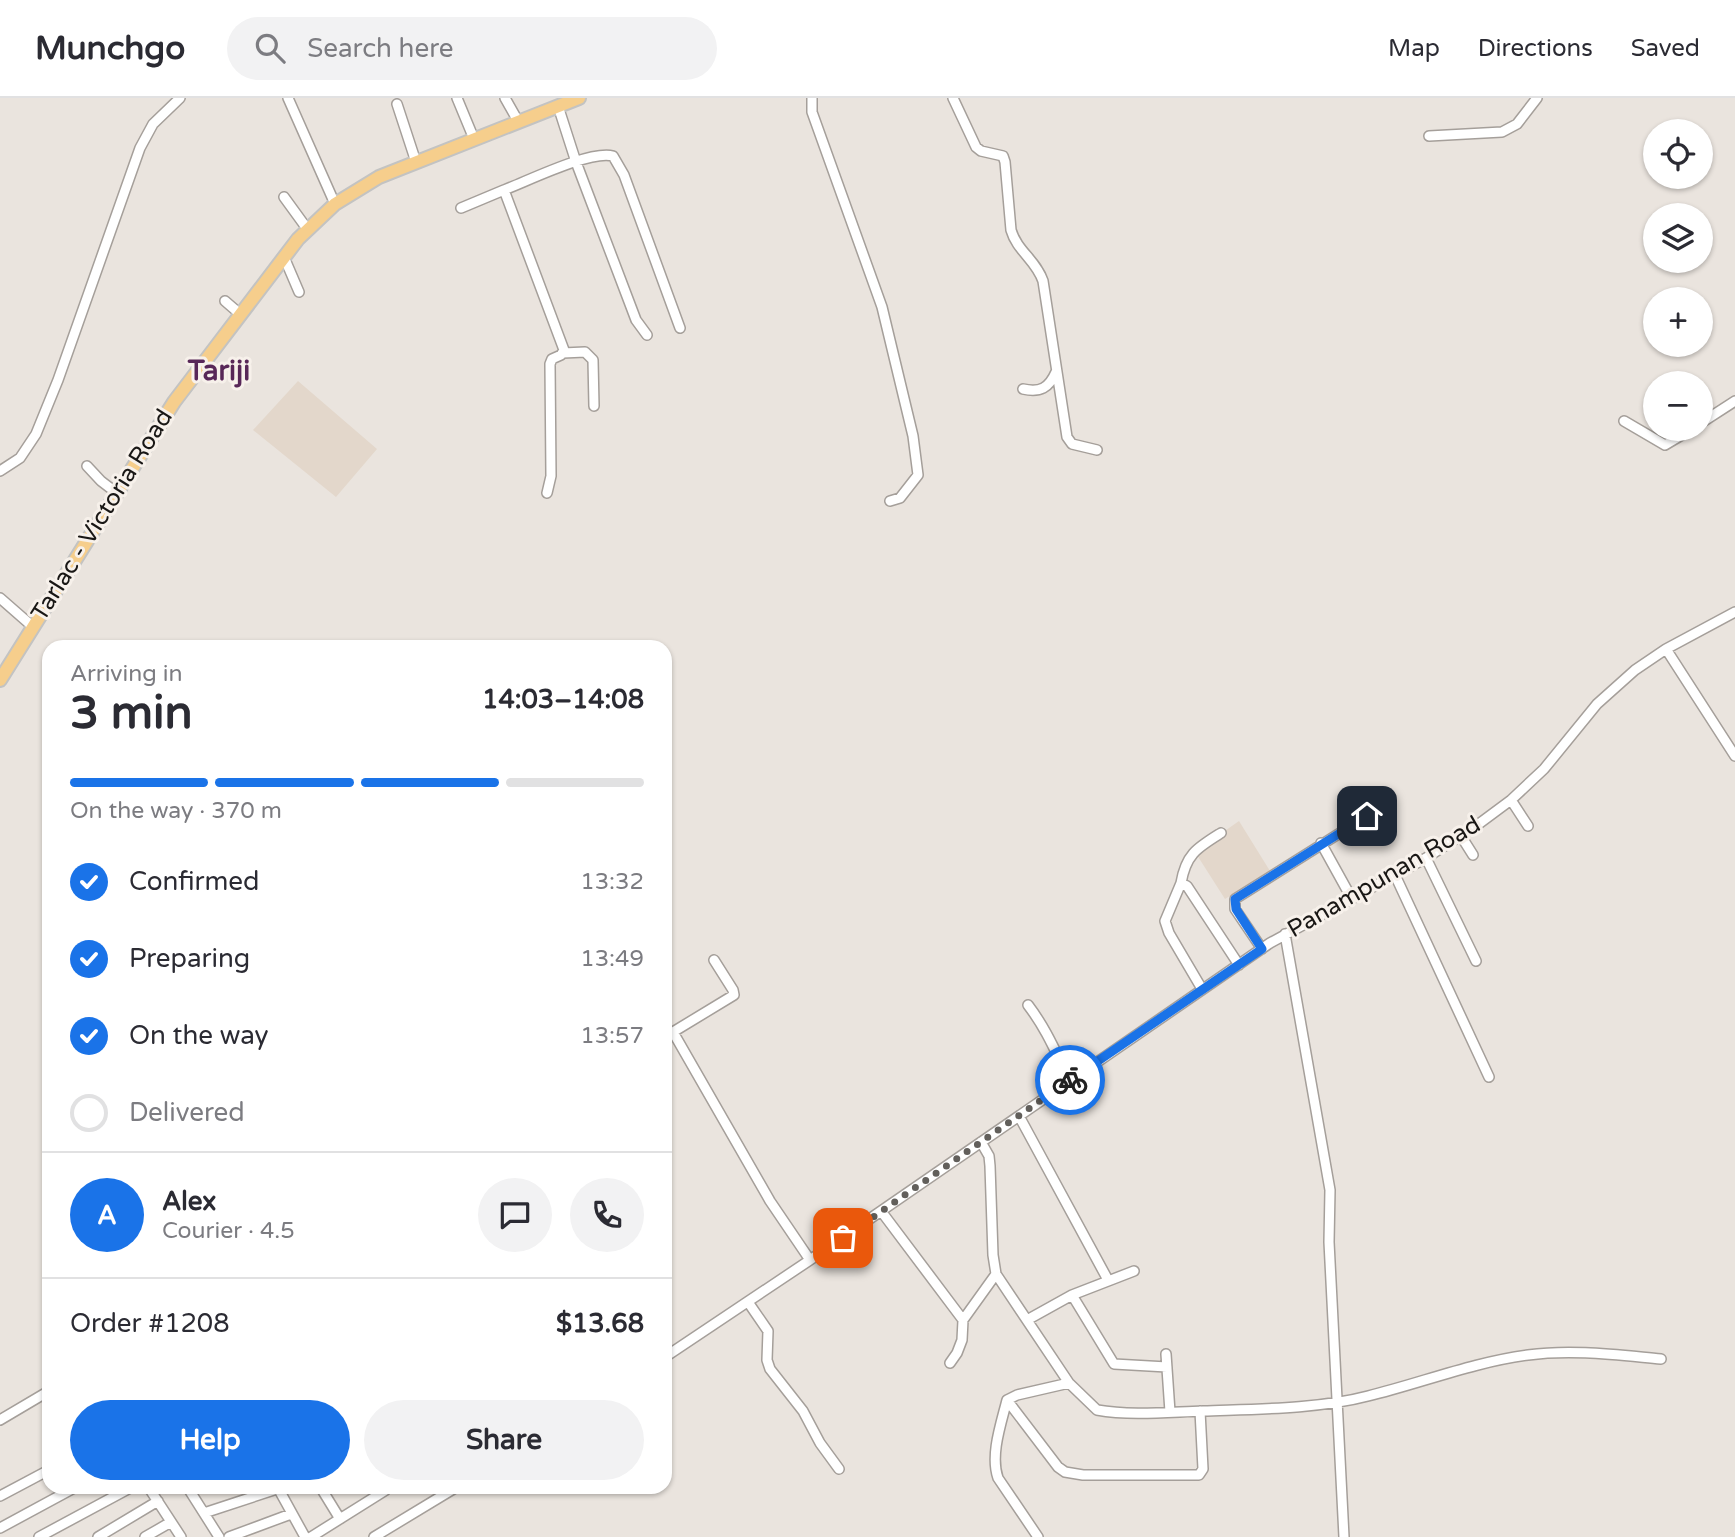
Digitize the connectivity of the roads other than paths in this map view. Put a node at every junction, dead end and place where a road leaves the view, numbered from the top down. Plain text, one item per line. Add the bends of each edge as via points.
1 (180, 98) edge
2 (288, 98) edge
3 (457, 98) edge
4 (505, 98) edge
5 (579, 98) edge
6 (812, 98) edge
7 (953, 98) edge
8 (1537, 98) edge
9 (397, 104) dead end
10 (558, 106) junction
11 (518, 121) junction
12 (1429, 136) dead end
13 (474, 139) junction
14 (416, 162) junction
15 (576, 162) junction
16 (505, 190) junction
17 (284, 197) dead end
18 (335, 204) junction
19 (461, 208) dead end
20 (308, 230) junction
21 (284, 257) junction
22 (299, 292) dead end
23 (225, 301) dead end
24 (240, 314) junction
25 (680, 328) dead end
26 (647, 335) dead end
27 (563, 353) junction
28 (1057, 370) junction
29 (1023, 388) dead end
30 (1735, 401) edge
31 (594, 406) dead end
32 (1713, 415) edge
33 (1624, 421) dead end
34 (1643, 432) edge
35 (1097, 450) dead end
36 (87, 466) dead end
37 (0, 471) edge
38 (547, 493) dead end
39 (118, 494) junction
40 (890, 500) dead end
41 (0, 598) edge
42 (1735, 612) edge
43 (32, 626) junction
44 (1666, 649) junction
45 (0, 680) edge
46 (1735, 756) edge
47 (1511, 800) junction
48 (1367, 816) dead end
49 (1528, 827) dead end
50 (1221, 833) dead end
51 (1461, 836) junction
52 (1321, 843) junction
53 (1473, 855) dead end
54 (1426, 858) junction
55 (1395, 875) junction
56 (1181, 883) junction
57 (1352, 899) junction
58 (1285, 934) junction
59 (1262, 949) junction
60 (714, 960) dead end
61 (1476, 961) dead end
62 (1239, 965) junction
63 (1202, 989) junction
64 (1028, 1005) dead end
65 (672, 1033) edge
66 (672, 1040) edge
67 (1489, 1077) dead end
68 (1070, 1081) junction
69 (1019, 1116) junction
70 (981, 1142) junction
71 (881, 1211) junction
72 (810, 1260) junction
73 (1134, 1271) dead end
74 (996, 1274) junction
75 (1108, 1280) junction
76 (1072, 1295) junction
77 (748, 1302) junction
78 (963, 1320) junction
79 (1027, 1320) junction
80 (672, 1352) edge
81 (1166, 1354) dead end
82 (1661, 1359) dead end
83 (950, 1363) dead end
84 (1167, 1367) junction
85 (1069, 1383) junction
86 (42, 1395) edge
87 (1007, 1400) junction
88 (1337, 1401) junction
89 (1200, 1411) junction
90 (1170, 1412) junction
91 (0, 1420) edge
92 (839, 1468) dead end
93 (42, 1474) edge
94 (63, 1494) edge
95 (120, 1494) edge
96 (153, 1494) edge
97 (192, 1494) edge
98 (261, 1494) edge
99 (282, 1494) edge
100 (325, 1494) edge
101 (380, 1494) edge
102 (445, 1494) edge
103 (0, 1496) edge
104 (158, 1501) junction
105 (204, 1513) junction
106 (291, 1514) junction
107 (340, 1519) junction
108 (171, 1522) junction
109 (0, 1528) edge
110 (327, 1533) edge
111 (217, 1536) edge
112 (39, 1537) edge
113 (98, 1537) edge
114 (145, 1537) edge
115 (181, 1537) edge
116 (229, 1537) edge
117 (305, 1537) edge
118 (311, 1537) edge
119 (374, 1537) edge
120 (1038, 1537) edge
121 (1345, 1537) edge

1 - 37 street via 153,124 140,148 36,434 20,458
2 - 18 street
3 - 13 street
4 - 11 street
5 - 10 main road, Tarlac - Victoria Road
6 - 40 street via 812,112 881,307 913,436 918,475 900,498
7 - 28 street via 976,147 1003,156 1010,230 1040,272
8 - 12 street via 1511,129
9 - 14 street
10 - 11 main road, Tarlac - Victoria Road
10 - 15 street
11 - 13 main road, Tarlac - Victoria Road
13 - 14 main road, Tarlac - Victoria Road
14 - 18 main road, Tarlac - Victoria Road via 379,177
15 - 16 street
15 - 25 street via 607,155 617,160
15 - 26 street via 636,320
16 - 19 street
16 - 27 street
17 - 20 street
18 - 20 main road, Tarlac - Victoria Road
20 - 21 main road, Tarlac - Victoria Road
21 - 22 street
21 - 24 main road, Tarlac - Victoria Road
23 - 24 street
24 - 39 main road, Tarlac - Victoria Road via 174,402
27 - 31 street via 585,352 593,360
27 - 38 street via 550,365 551,476
28 - 29 street via 1045,388
28 - 35 street via 1067,437 1072,444
30 - 32 street
33 - 34 street
36 - 39 street
39 - 43 main road, Tarlac - Victoria Road
41 - 43 street
42 - 44 street, Panampunan Road
43 - 45 main road, Tarlac - Victoria Road
44 - 46 street
44 - 47 street, Panampunan Road via 1597,704 1544,769
47 - 49 street
47 - 51 street, Panampunan Road
48 - 52 street
50 - 56 street via 1194,850
51 - 53 street
51 - 54 street, Panampunan Road
52 - 57 street
52 - 59 street via 1235,899 1236,909
54 - 55 street, Panampunan Road
54 - 61 street
55 - 57 street, Panampunan Road
55 - 67 street
56 - 62 street
56 - 63 street via 1165,921
57 - 58 street, Panampunan Road
58 - 59 street, Panampunan Road
58 - 88 street via 1330,1190
59 - 62 street, Panampunan Road
60 - 65 street via 734,995
62 - 63 street, Panampunan Road
63 - 68 street, Panampunan Road
64 - 68 street via 1051,1037
66 - 72 street
68 - 69 street, Panampunan Road
69 - 70 street, Panampunan Road
69 - 75 street
70 - 71 street, Panampunan Road
70 - 74 street via 990,1166
71 - 72 street, Panampunan Road
71 - 78 street
72 - 77 street, Panampunan Road
73 - 75 street
74 - 78 street
74 - 79 street
75 - 76 street
76 - 79 street
76 - 84 street via 1114,1364
77 - 80 street, Panampunan Road
77 - 92 street via 768,1331 766,1360 770,1369
78 - 83 street via 962,1340
79 - 85 street
81 - 84 street
82 - 88 street via 1566,1352 1524,1355
84 - 90 street
85 - 87 street
85 - 90 street via 1097,1410
86 - 91 street
87 - 89 street via 1058,1467 1083,1475 1199,1475 1203,1469
87 - 120 street via 995,1469
88 - 89 street
88 - 121 street
89 - 90 street
93 - 103 street
94 - 109 street
95 - 112 street
96 - 104 street
97 - 105 street
98 - 105 street
99 - 106 street
100 - 107 street
101 - 107 street
102 - 119 street
104 - 108 street
104 - 113 street
105 - 111 street
106 - 116 street
106 - 117 street
107 - 110 street
108 - 114 street
108 - 115 street
110 - 118 street

